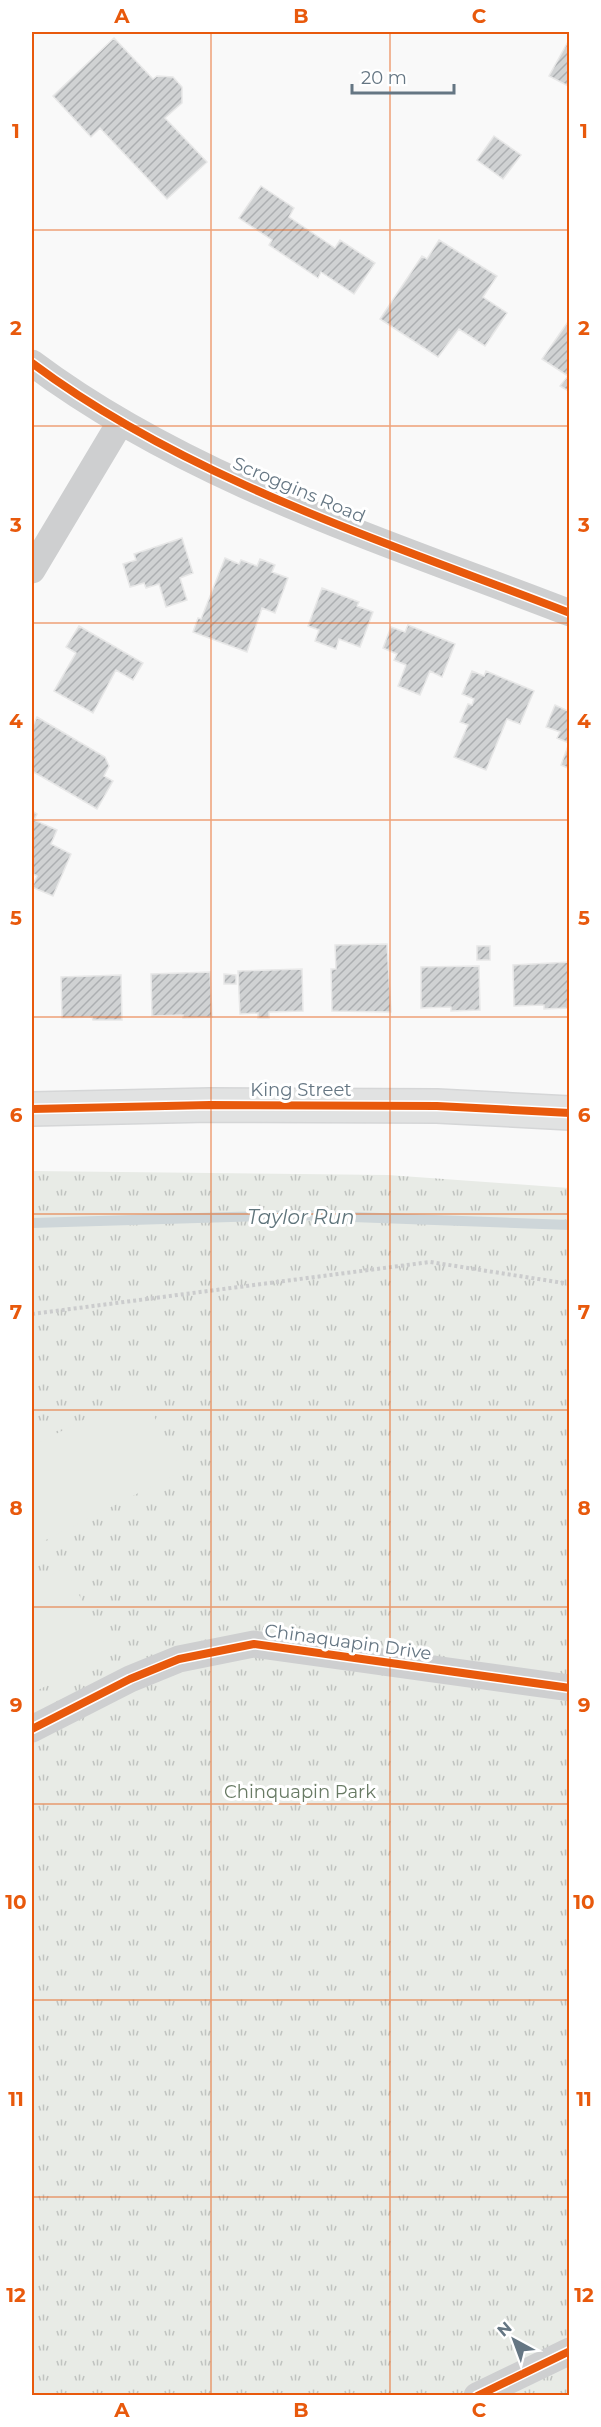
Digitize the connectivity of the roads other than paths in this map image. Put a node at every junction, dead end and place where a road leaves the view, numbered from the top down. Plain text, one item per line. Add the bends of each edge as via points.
1 (32, 363) edge
2 (120, 423) junction
3 (32, 570) edge
4 (570, 613) edge
5 (32, 1109) edge
6 (570, 1113) edge
7 (570, 1688) edge
8 (32, 1729) edge
9 (570, 2351) edge
10 (477, 2396) edge

1 - 2 street, Scroggins Road
2 - 3 street
2 - 4 street, Scroggins Road via 267,496
5 - 6 main road, King Street via 437,1106
7 - 8 street, Chinaquapin Drive via 254,1644 179,1659 130,1678
9 - 10 street

